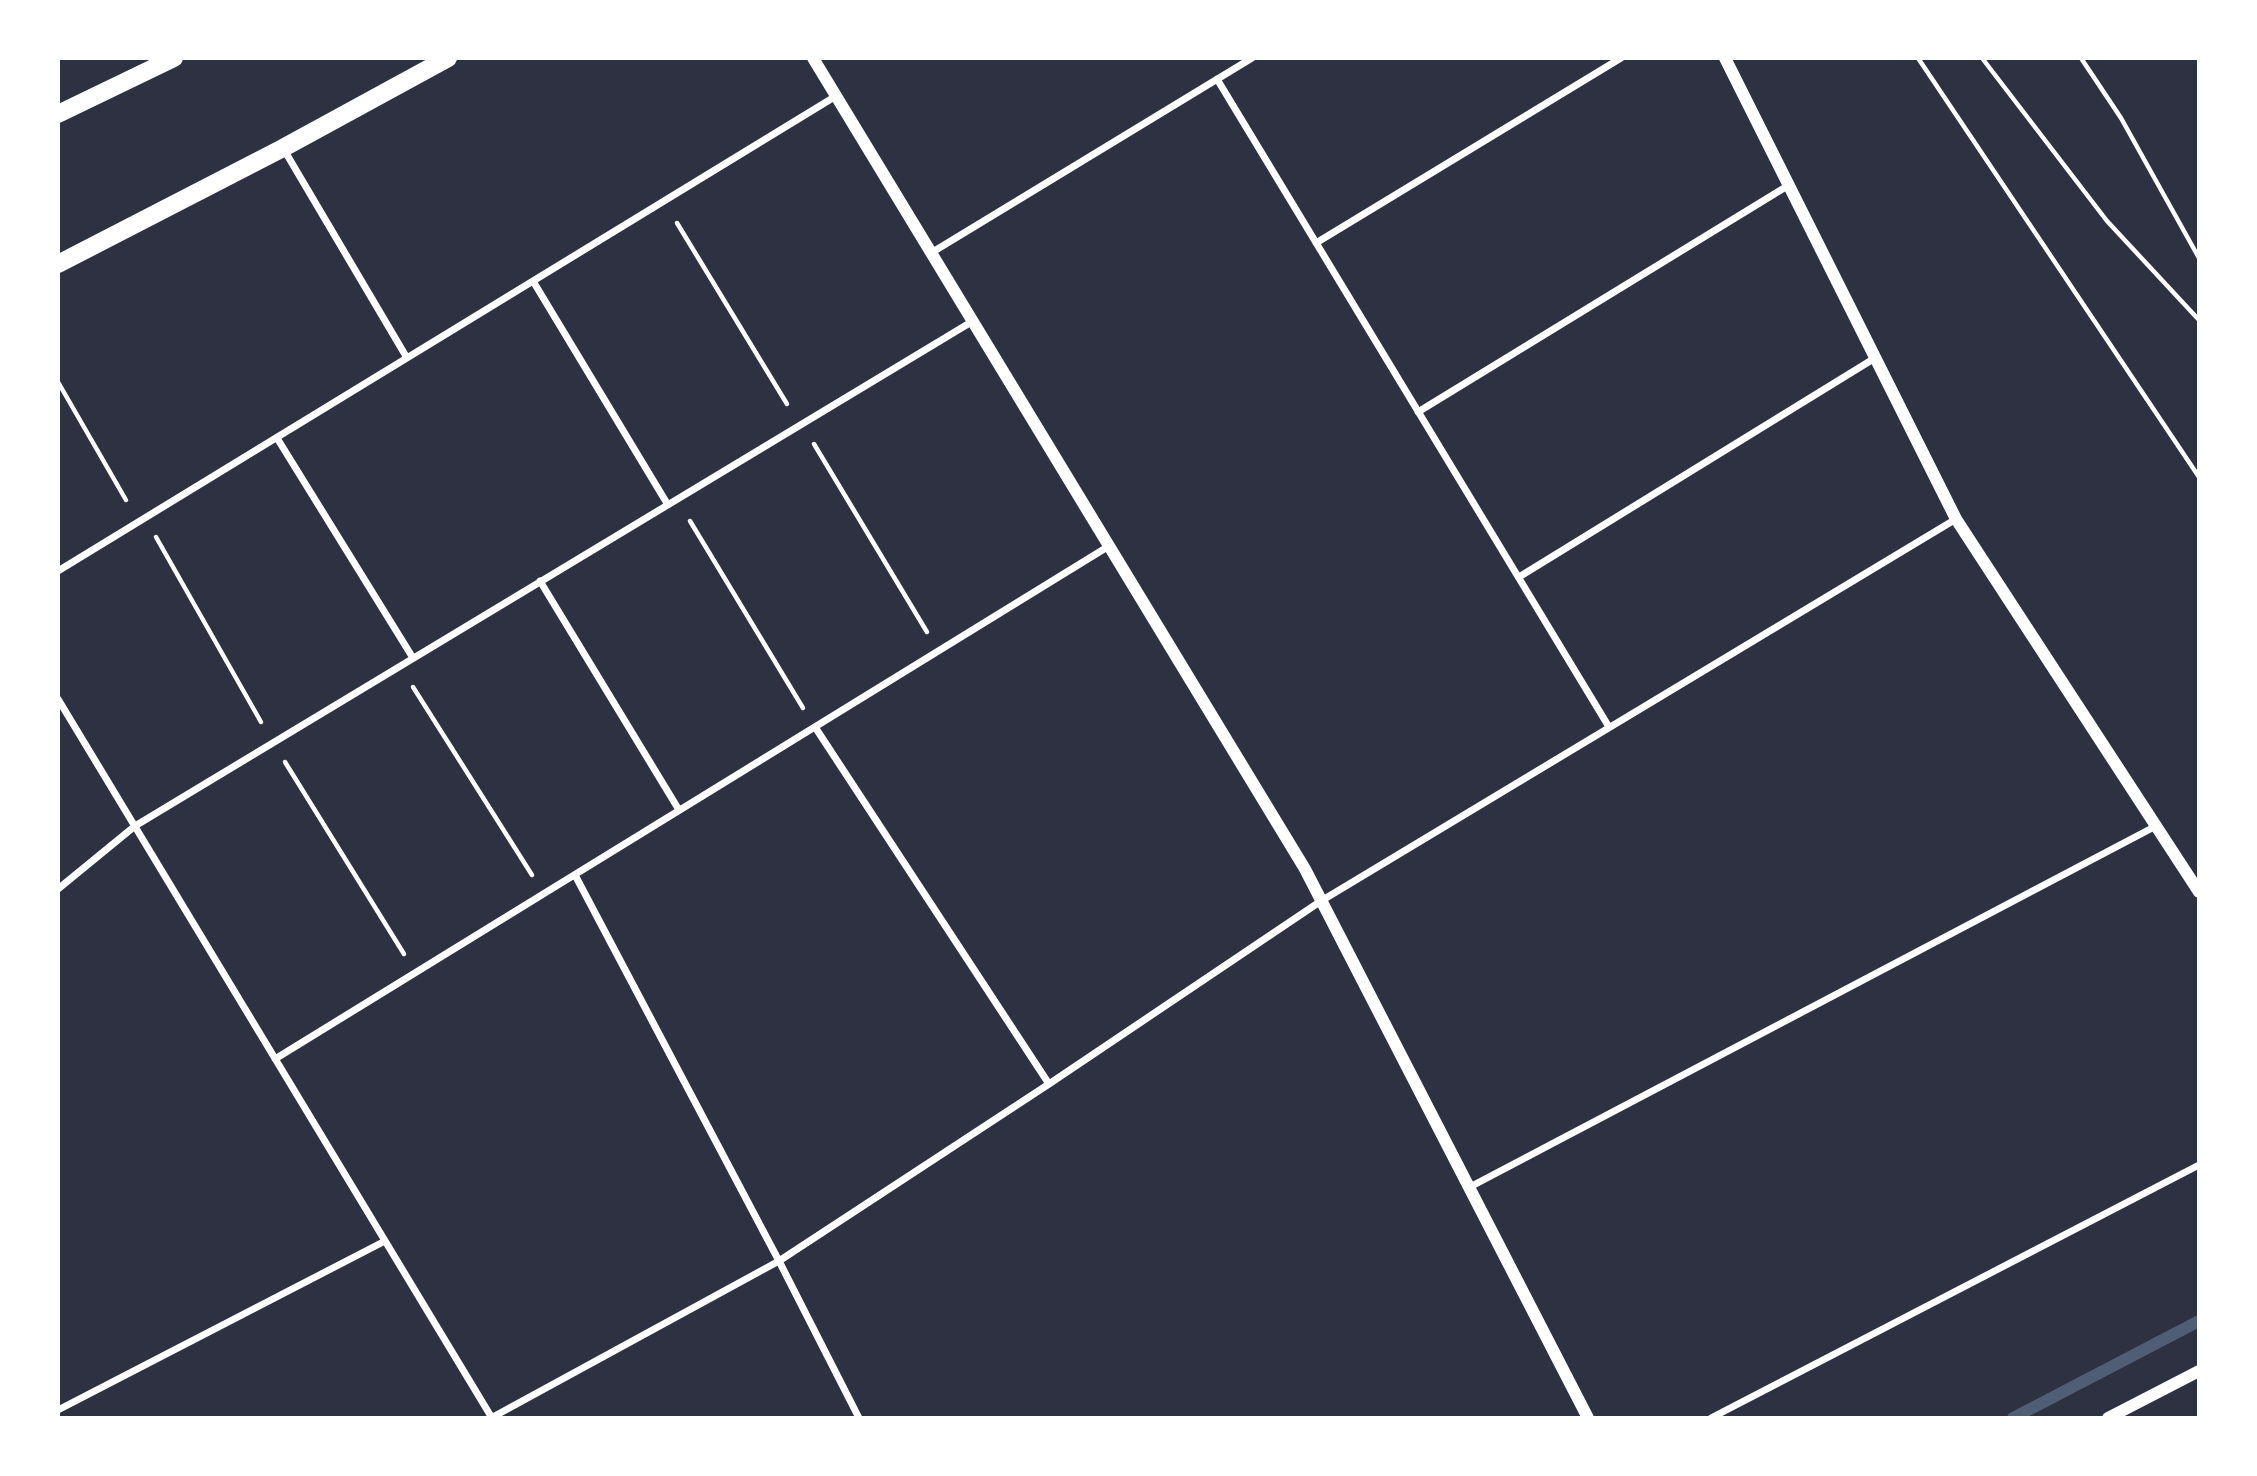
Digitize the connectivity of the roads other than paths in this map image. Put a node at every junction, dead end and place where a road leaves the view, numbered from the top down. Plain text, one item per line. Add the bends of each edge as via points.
1 (173, 58) edge
2 (448, 58) edge
3 (813, 58) edge
4 (1252, 58) edge
5 (1621, 58) edge
6 (1725, 58) edge
7 (1217, 79) junction
8 (836, 96) junction
9 (58, 114) edge
10 (283, 148) junction
11 (1789, 185) junction
12 (1316, 243) junction
13 (931, 253) junction
14 (58, 264) edge
15 (533, 281) junction
16 (972, 321) junction
17 (407, 358) junction
18 (1875, 358) junction
19 (1418, 412) junction
20 (277, 438) junction
21 (668, 505) junction
22 (1956, 519) junction
23 (1108, 546) junction
24 (58, 571) edge
25 (1518, 577) junction
26 (540, 581) junction
27 (413, 658) junction
28 (58, 699) edge
29 (815, 727) junction
30 (1609, 727) junction
31 (679, 810) junction
32 (135, 826) junction
33 (2156, 826) junction
34 (575, 875) junction
35 (58, 889) edge
36 (2199, 892) edge
37 (1321, 901) junction
38 (275, 1059) junction
39 (1049, 1084) junction
40 (2199, 1165) edge
41 (1468, 1188) junction
42 (385, 1241) junction
43 (779, 1261) junction
44 (2199, 1371) edge
45 (58, 1410) edge
46 (492, 1418) edge
47 (859, 1418) edge
48 (1588, 1418) edge
49 (1711, 1418) edge
50 (2108, 1418) edge

1 - 9 main road
2 - 10 main road
3 - 8 street
4 - 7 street
5 - 12 street
6 - 11 street
7 - 12 street
7 - 13 street
8 - 13 street
8 - 15 street
10 - 14 main road
10 - 17 street
11 - 18 street
11 - 19 street
12 - 19 street
13 - 16 street
15 - 17 street
15 - 21 street
16 - 21 street
16 - 23 street
17 - 20 street
18 - 22 street
18 - 25 street
19 - 25 street
20 - 24 street
20 - 27 street
21 - 26 street
22 - 30 street
22 - 33 street
23 - 29 street
23 - 37 street
25 - 30 street
26 - 27 street
26 - 31 street
27 - 32 street
28 - 32 street
29 - 31 street
29 - 39 street
30 - 37 street
31 - 34 street
32 - 35 street
32 - 38 street
33 - 36 street
33 - 41 street
34 - 38 street
34 - 43 street
37 - 39 street
37 - 41 street
38 - 42 street
39 - 43 street
40 - 49 street
41 - 48 street
42 - 45 street
42 - 46 street
43 - 46 street
43 - 47 street
44 - 50 street

